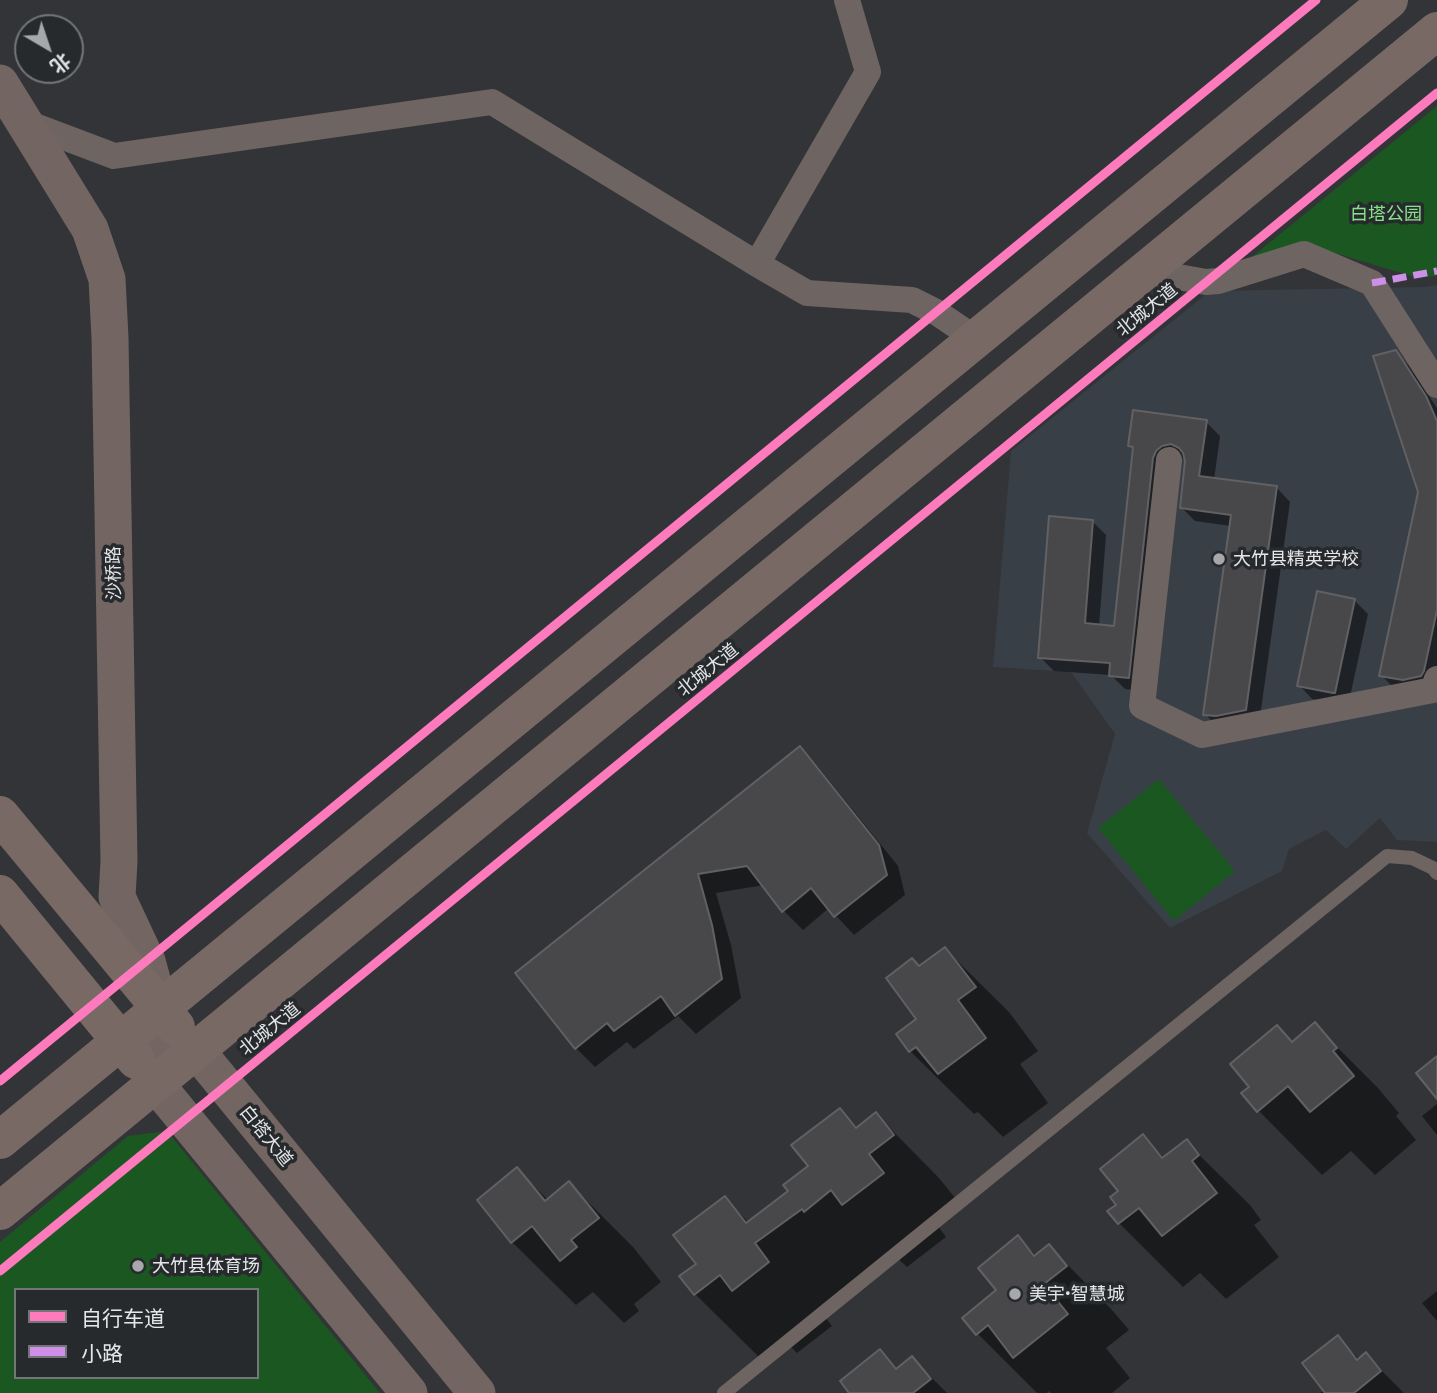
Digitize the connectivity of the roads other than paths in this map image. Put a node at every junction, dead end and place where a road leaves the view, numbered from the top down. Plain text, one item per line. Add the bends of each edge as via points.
1 (846, 0) edge
2 (1389, 0) edge
3 (1437, 32) edge
4 (0, 83) edge
5 (24, 122) junction
6 (757, 264) junction
7 (1145, 271) junction
8 (976, 339) junction
9 (1437, 386) edge
10 (1170, 460) dead end
11 (1437, 679) edge
12 (0, 815) edge
13 (1437, 873) edge
14 (0, 894) edge
15 (160, 1009) junction
16 (121, 1041) junction
17 (195, 1050) junction
18 (155, 1083) junction
19 (0, 1140) edge
20 (0, 1211) edge
21 (409, 1393) edge
22 (477, 1393) edge
23 (724, 1393) edge

1 - 6 street via 868,72
2 - 8 highway
3 - 7 highway, 北城大道
4 - 5 street, 沙桥路
5 - 6 street via 114,156 492,102
5 - 15 street, 沙桥路 via 90,229 107,279 117,897 147,961
6 - 8 street via 807,293 912,300
7 - 9 street via 1218,281 1304,254 1372,283
7 - 17 highway, 北城大道
8 - 15 highway
10 - 11 street via 1142,706 1202,735 1433,690
12 - 15 highway, 白塔大道
13 - 23 lane via 1412,858 1387,856
14 - 16 highway
15 - 16 highway
15 - 17 highway, 白塔大道
15 - 18 street, 沙桥路
16 - 18 highway
16 - 19 highway
17 - 18 highway, 北城大道
17 - 22 street, 白塔大道
18 - 20 highway, 北城大道
18 - 21 street

